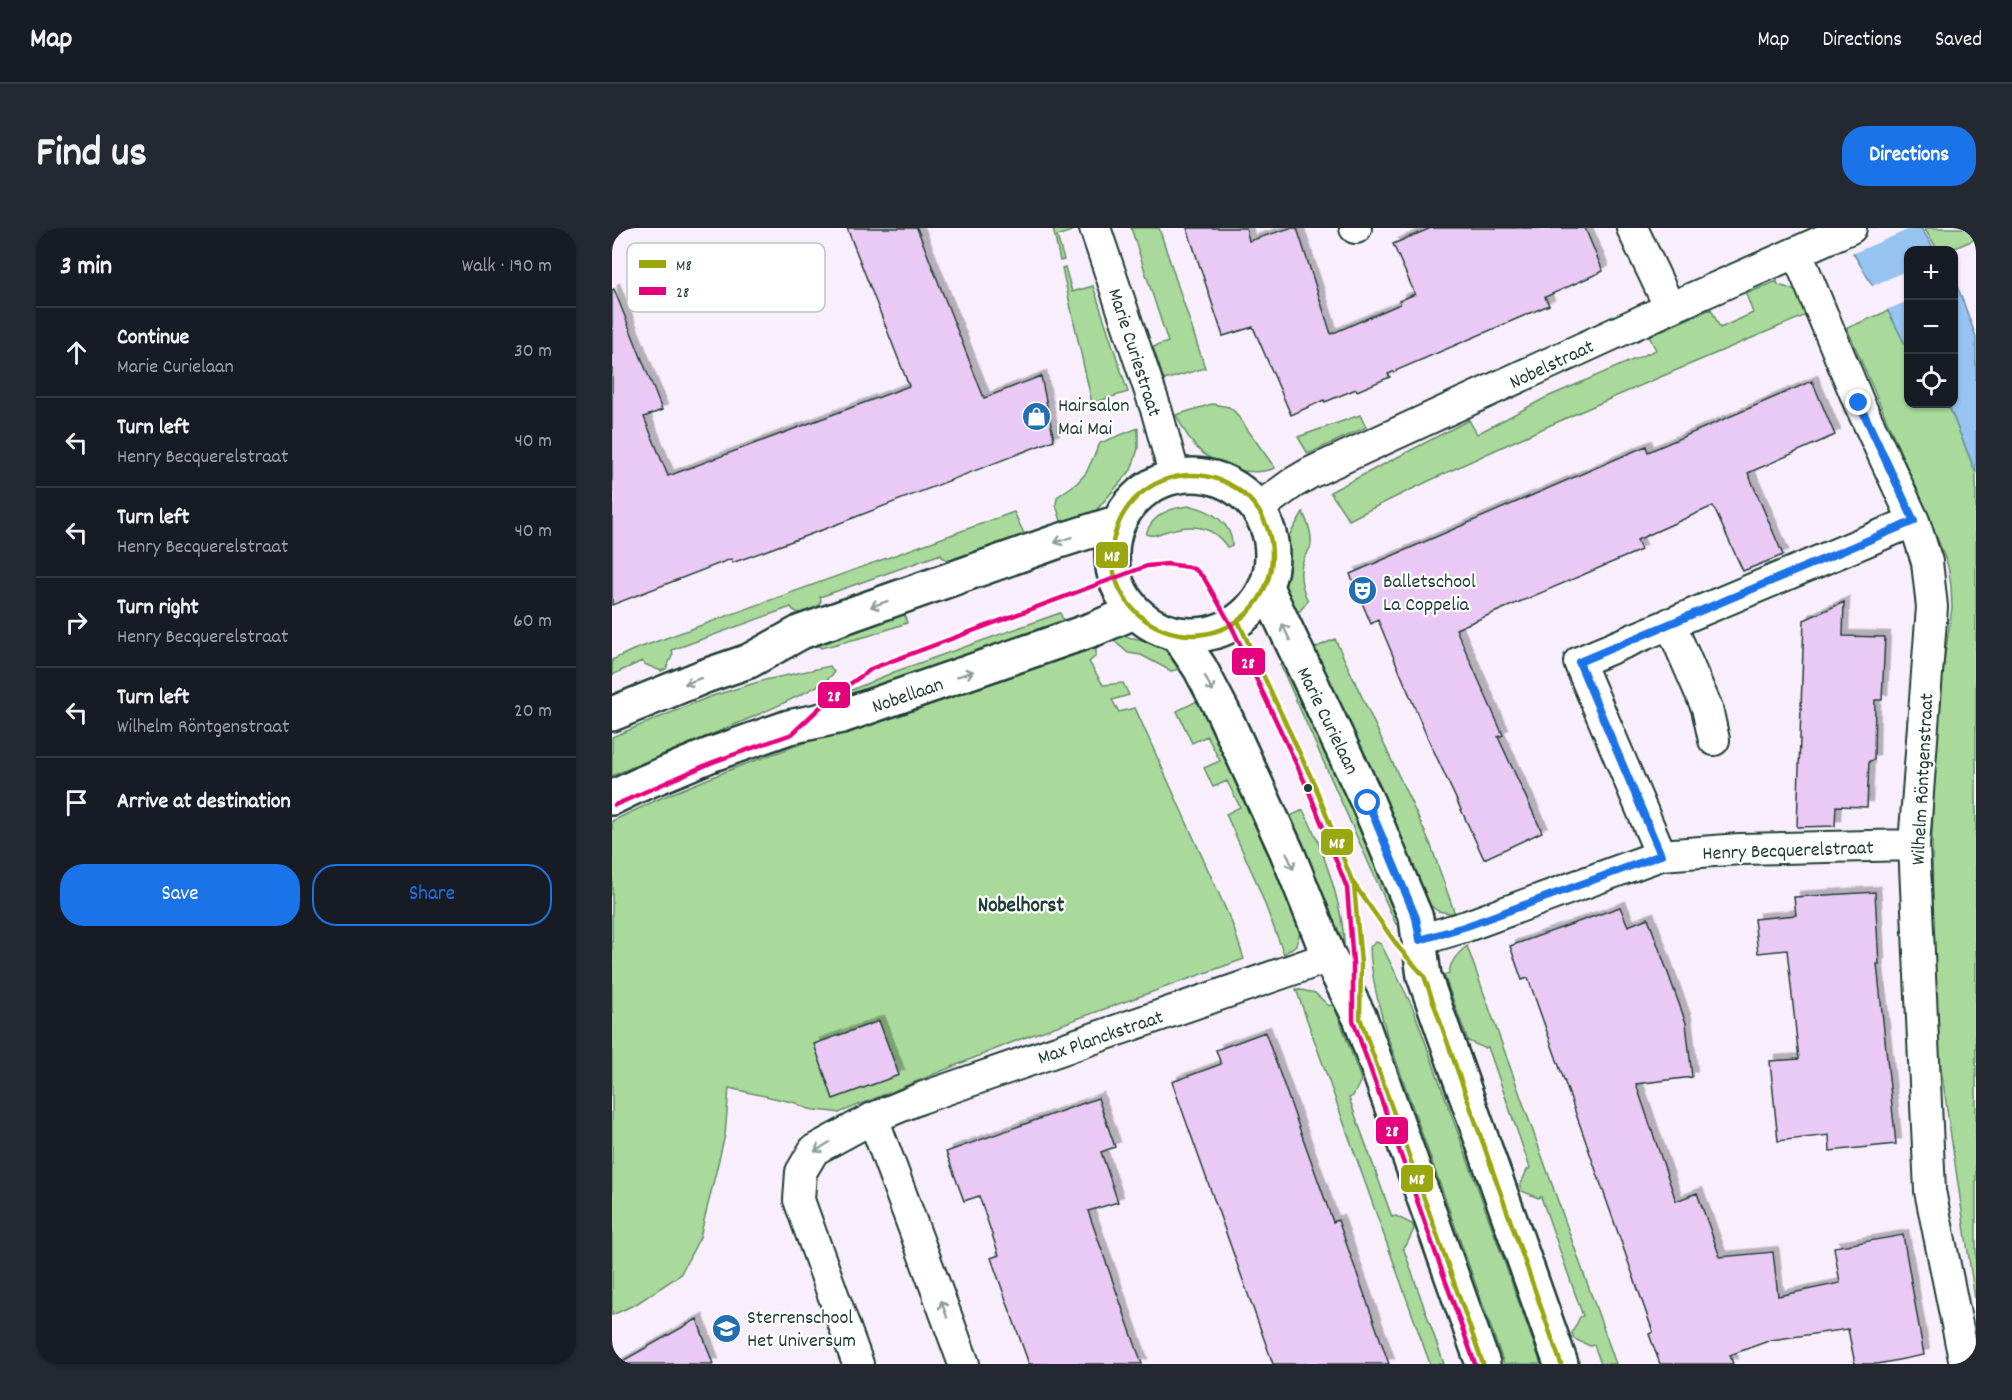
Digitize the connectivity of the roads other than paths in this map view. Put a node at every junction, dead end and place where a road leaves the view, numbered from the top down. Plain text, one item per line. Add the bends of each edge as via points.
1 (1095, 228) edge
2 (1632, 228) edge
3 (1847, 229) edge
4 (1797, 253) junction
5 (1670, 308) junction
6 (1175, 477) junction
7 (1257, 509) junction
8 (1914, 521) junction
9 (1119, 522) junction
10 (1266, 587) junction
11 (1134, 612) junction
12 (1670, 623) junction
13 (1177, 634) junction
14 (612, 714) edge
15 (1714, 740) dead end
16 (612, 798) edge
17 (1914, 845) junction
18 (1661, 855) junction
19 (1420, 940) junction
20 (1329, 957) junction
21 (873, 1118) junction
22 (858, 1364) edge
23 (964, 1364) edge
24 (1483, 1364) edge
25 (1562, 1364) edge
26 (1965, 1364) edge

1 - 6 street, Marie Curiestraat
2 - 5 street
3 - 4 street, Nobelstraat
4 - 5 street, Nobelstraat
4 - 8 street, Wilhelm Röntgenstraat via 1859,403
5 - 7 street, Nobelstraat via 1310,473
6 - 7 street via 1193,475 1229,484
6 - 9 street via 1136,498
7 - 10 street via 1265,523 1272,555
8 - 12 street
8 - 17 street, Wilhelm Röntgenstraat via 1926,562 1932,607
9 - 11 street via 1112,546 1113,571 1123,598
9 -> 14 street via 801,632 749,661
10 - 13 street via 1249,611 1224,629 1209,634
19 -> 10 street, Marie Curielaan via 1416,918 1368,803
11 - 13 street via 1160,629
16 -> 11 street, Nobellaan via 710,755 789,727 842,717
12 - 15 street via 1707,708
12 - 18 street via 1579,662
13 -> 20 street via 1223,712 1287,852
17 - 18 street, Henry Becquerelstraat
17 - 26 street, Wilhelm Röntgenstraat via 1930,1191
18 - 19 street, Henry Becquerelstraat
19 - 25 street, Marie Curielaan via 1424,976
20 - 21 street, Max Planckstraat
20 - 24 street via 1360,1018
21 -> 22 street, Max Planckstraat via 814,1150 801,1172 799,1200
23 -> 21 street

